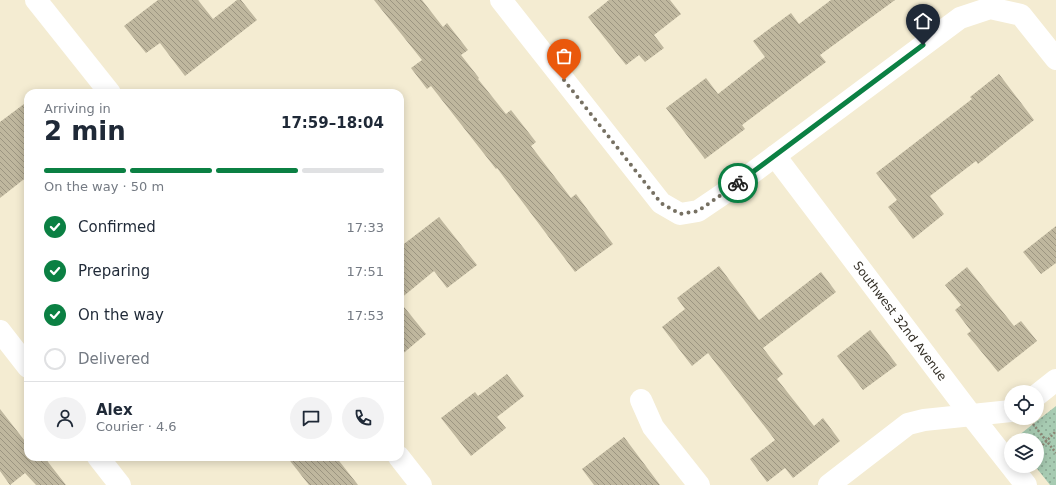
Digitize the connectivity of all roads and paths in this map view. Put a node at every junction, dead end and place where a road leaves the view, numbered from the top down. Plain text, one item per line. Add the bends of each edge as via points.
1 (36, 0) edge
2 (507, 2) edge
3 (1056, 59) edge
4 (107, 89) edge
5 (775, 156) junction
6 (0, 332) edge
7 (24, 362) edge
8 (1056, 380) edge
9 (1044, 389) edge
10 (641, 400) dead end
11 (1004, 412) edge
12 (971, 415) junction
13 (1033, 425) edge
14 (1056, 431) edge
15 (1046, 441) junction
16 (1056, 453) edge
17 (101, 461) edge
18 (402, 461) edge
19 (120, 485) edge
20 (421, 485) edge
21 (699, 485) edge
22 (829, 485) edge
23 (1026, 485) edge

1 - 4 street
2 - 5 street via 661,203 680,214 698,211
3 - 5 street via 1021,15 990,8 960,18
5 - 12 street, Southwest 32nd Avenue
6 - 7 street
8 - 9 street
10 - 21 street via 653,427
11 - 12 street
12 - 22 street via 908,424
12 - 23 street, Southwest 32nd Avenue
13 - 15 path
14 - 15 path
15 - 16 path
17 - 19 street
18 - 20 street

